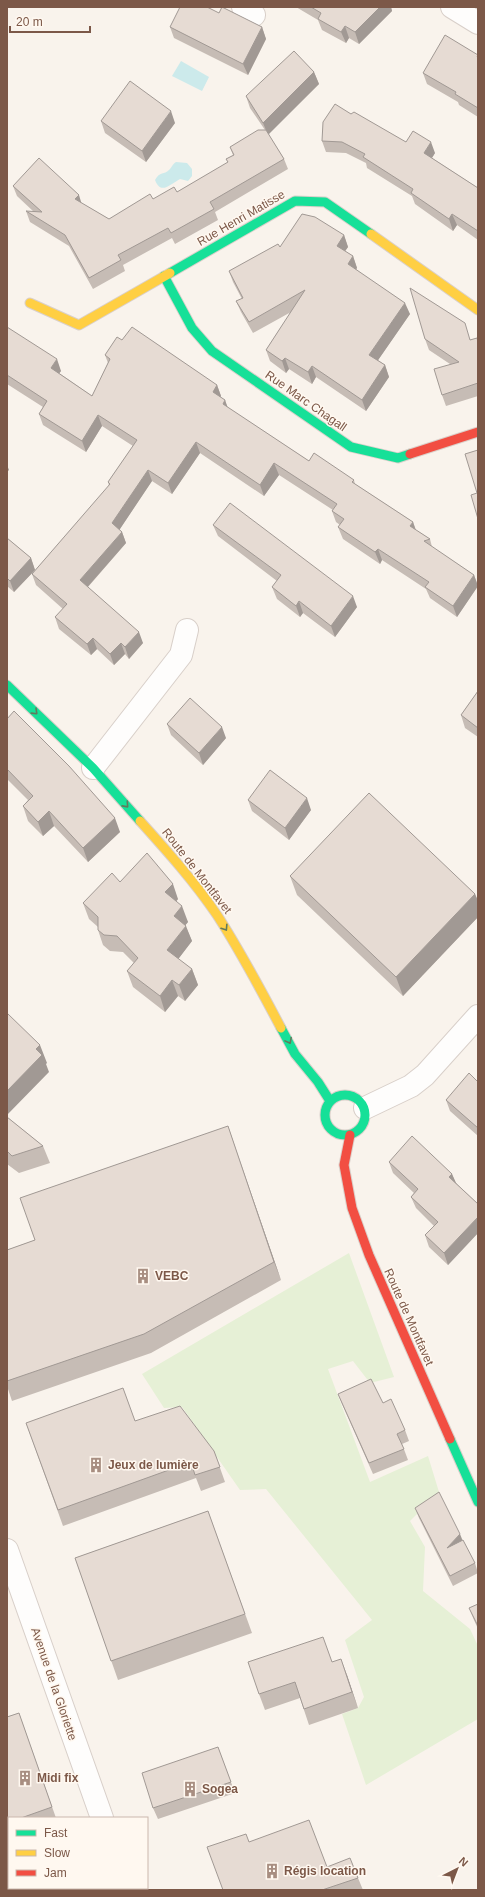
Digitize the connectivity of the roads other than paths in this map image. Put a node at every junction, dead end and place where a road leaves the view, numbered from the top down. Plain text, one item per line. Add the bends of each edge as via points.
1 (452, 7) edge
2 (478, 23) edge
3 (164, 276) junction
4 (30, 303) dead end
5 (478, 310) edge
6 (478, 432) edge
7 (187, 630) dead end
8 (7, 685) edge
9 (93, 768) junction
10 (478, 1016) edge
11 (330, 1100) junction
12 (365, 1108) junction
13 (350, 1135) junction
14 (478, 1502) edge
15 (7, 1550) edge
16 (102, 1817) edge

1 - 2 street
3 - 4 street, Rue Henri Matisse via 79,326
3 - 5 street, Rue Henri Matisse via 295,201 325,202
3 - 6 street, Rue Marc Chagall via 192,328 212,351 351,447 398,458
7 - 9 street via 181,655
8 -> 9 street, Route de Montfavet
9 -> 11 street, Route de Montfavet via 178,865 216,914 243,956 295,1054
10 - 12 street via 412,1086
11 - 12 street via 343,1094 350,1095 356,1097
11 - 13 street via 325,1112 327,1125 337,1133
12 - 13 street via 366,1115 361,1128
13 - 14 street, Route de Montfavet via 344,1165 352,1208 369,1255
15 - 16 street, Avenue de la Gloriette

